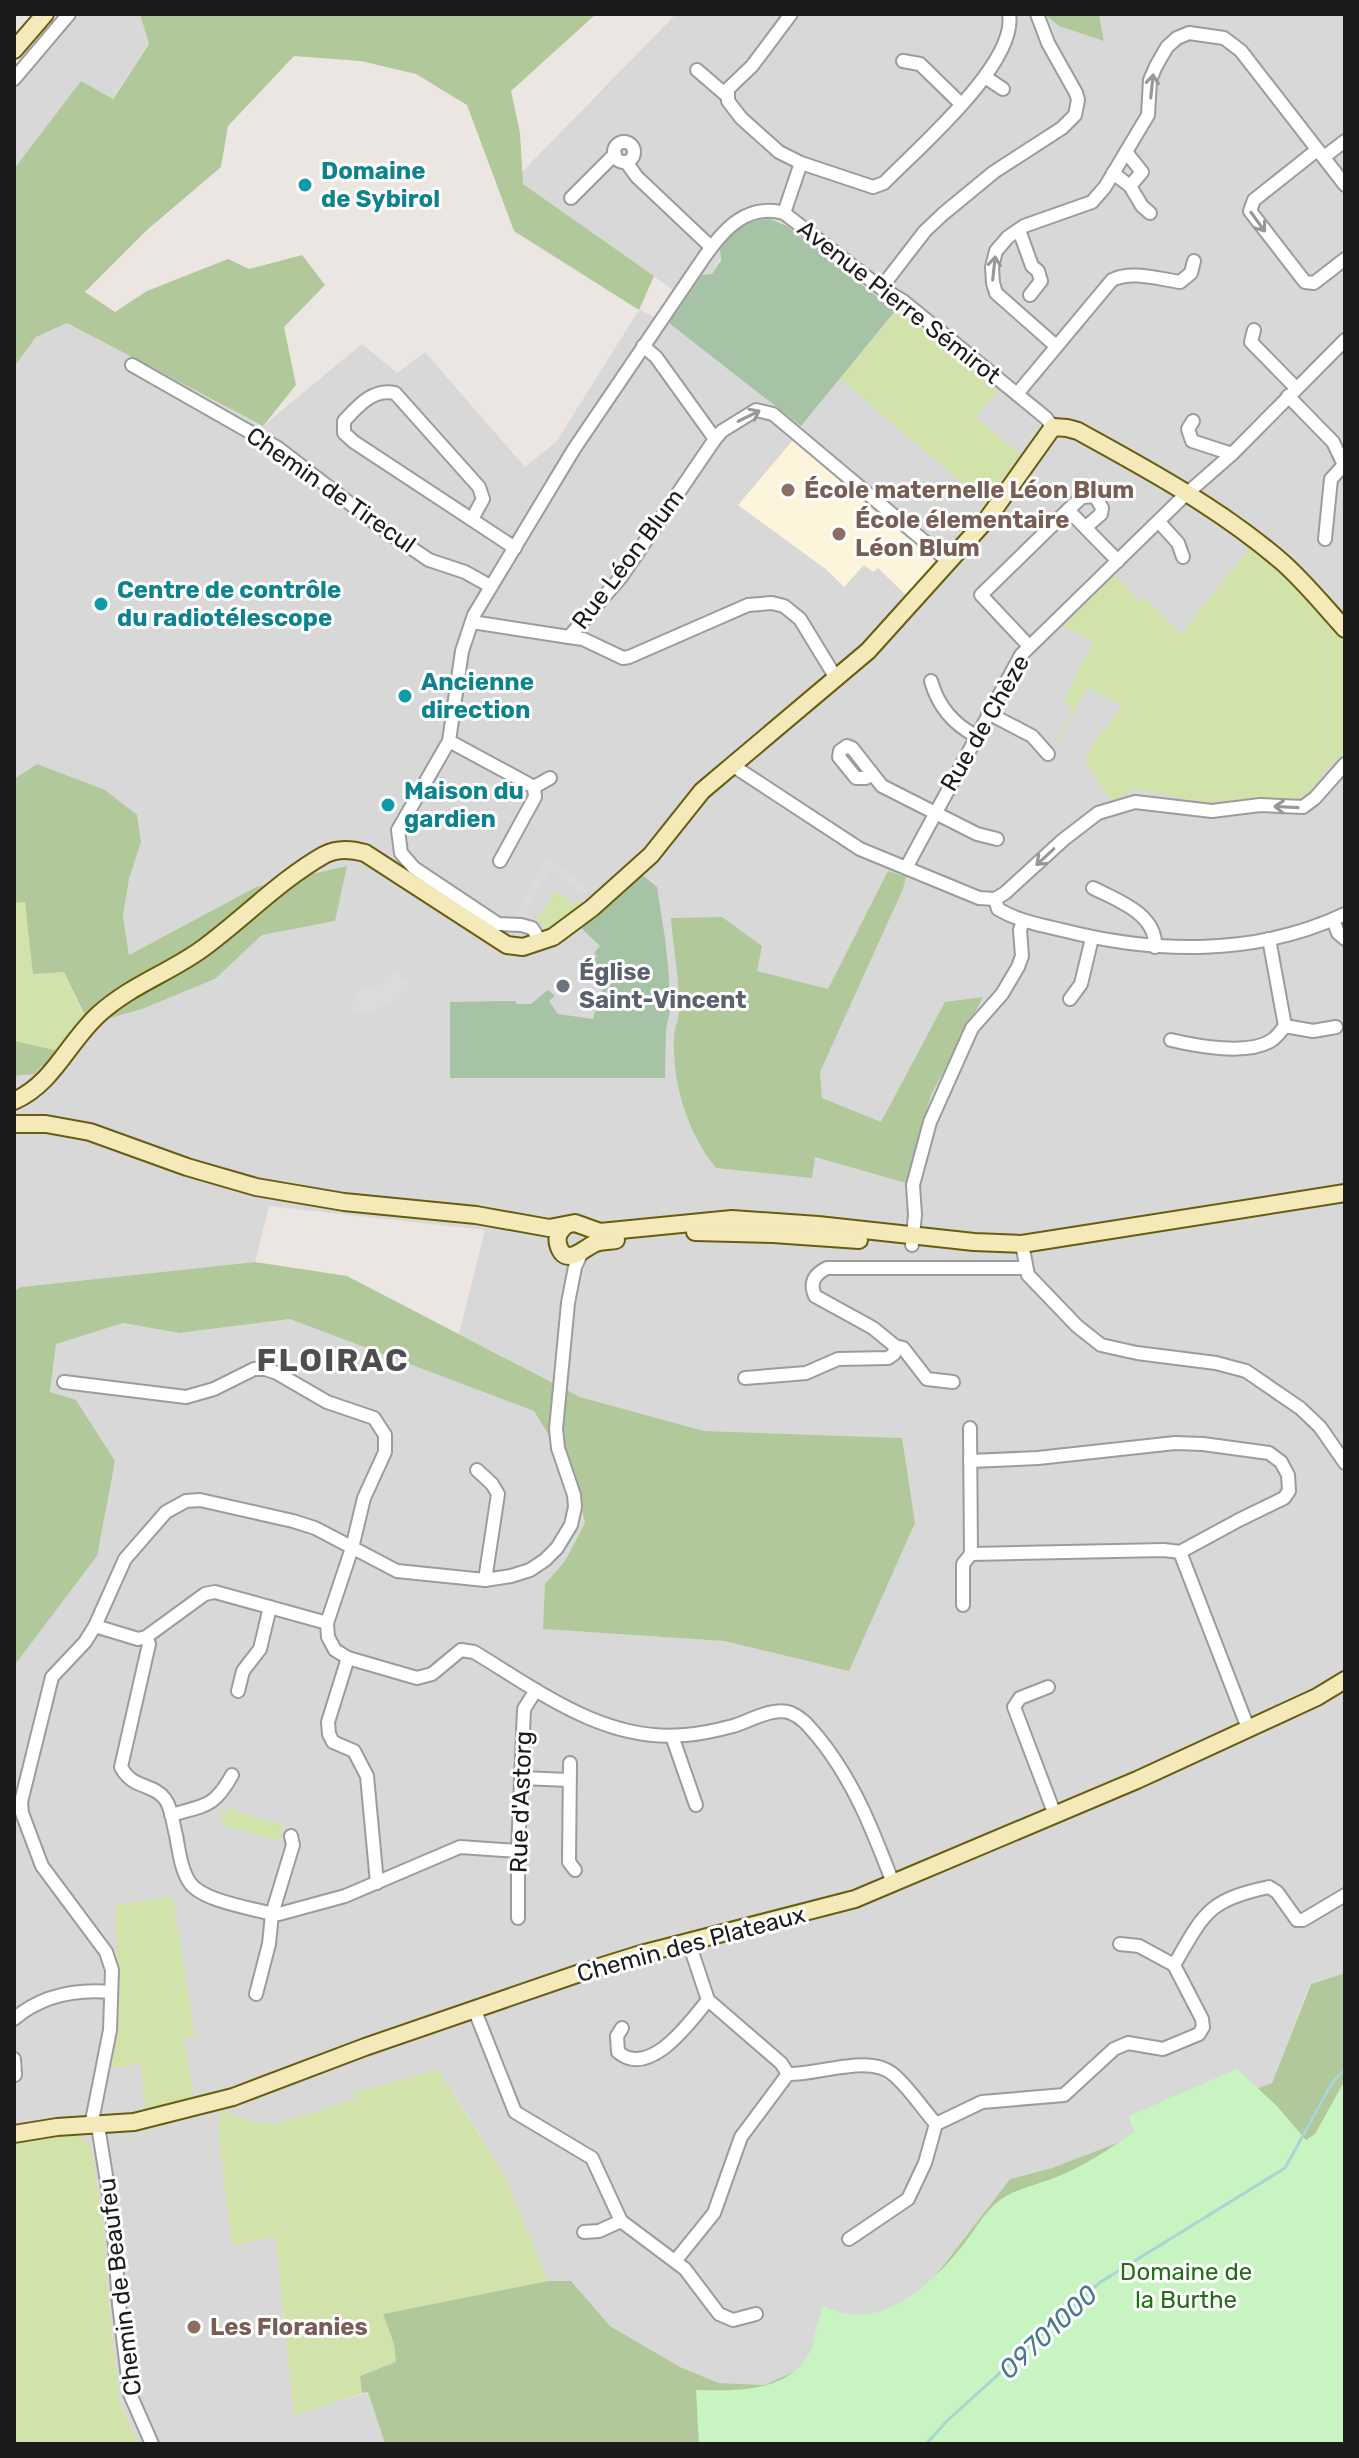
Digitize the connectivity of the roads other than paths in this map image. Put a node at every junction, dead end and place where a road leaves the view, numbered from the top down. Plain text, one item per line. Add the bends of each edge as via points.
1 (45, 14) edge
2 (69, 14) edge
3 (791, 14) edge
4 (1009, 14) edge
5 (1037, 14) edge
6 (14, 50) edge
7 (903, 61) dead end
8 (697, 70) dead end
9 (985, 77) junction
10 (14, 79) edge
11 (1003, 89) dead end
12 (726, 95) junction
13 (961, 104) junction
14 (1345, 141) edge
15 (1126, 152) junction
16 (1320, 154) junction
17 (801, 163) junction
18 (1113, 173) junction
19 (1345, 185) edge
20 (1130, 186) junction
21 (571, 198) dead end
22 (784, 213) junction
23 (1150, 213) dead end
24 (1019, 230) junction
25 (711, 247) junction
26 (1345, 259) edge
27 (1194, 261) dead end
28 (881, 288) junction
29 (1030, 295) dead end
30 (1248, 338) dead end
31 (1345, 340) edge
32 (643, 346) junction
33 (1056, 346) junction
34 (132, 365) dead end
35 (1292, 392) junction
36 (1017, 394) junction
37 (1193, 421) dead end
38 (1053, 427) junction
39 (715, 439) junction
40 (1232, 454) junction
41 (1344, 467) edge
42 (1188, 493) junction
43 (1068, 510) junction
44 (472, 519) junction
45 (1159, 522) junction
46 (1086, 527) junction
47 (1325, 539) dead end
48 (515, 548) junction
49 (1183, 557) dead end
50 (1118, 561) junction
51 (949, 562) junction
52 (490, 586) junction
53 (472, 622) junction
54 (1345, 629) edge
55 (569, 637) junction
56 (1029, 646) junction
57 (836, 678) junction
58 (931, 681) dead end
59 (988, 713) junction
60 (976, 736) junction
61 (449, 741) junction
62 (1048, 754) dead end
63 (733, 764) junction
64 (1345, 764) edge
65 (871, 773) dead end
66 (550, 778) dead end
67 (534, 787) junction
68 (935, 813) junction
69 (997, 839) dead end
70 (500, 861) dead end
71 (906, 868) junction
72 (1093, 888) dead end
73 (995, 899) junction
74 (1339, 917) edge
75 (1023, 921) junction
76 (1092, 938) junction
77 (1269, 939) junction
78 (1345, 939) edge
79 (541, 942) junction
80 (1155, 947) junction
81 (1070, 999) dead end
82 (1285, 1026) junction
83 (1336, 1027) dead end
84 (1171, 1040) dead end
85 (14, 1101) edge
86 (14, 1124) edge
87 (14, 1133) edge
88 (1345, 1193) edge
89 (565, 1226) junction
90 (585, 1228) junction
91 (913, 1240) junction
92 (560, 1248) junction
93 (584, 1251) junction
94 (1023, 1255) junction
95 (568, 1303) junction
96 (895, 1346) junction
97 (745, 1378) dead end
98 (64, 1382) dead end
99 (953, 1382) dead end
100 (970, 1428) dead end
101 (970, 1461) junction
102 (1345, 1463) edge
103 (477, 1470) dead end
104 (352, 1548) junction
105 (1180, 1552) junction
106 (971, 1554) junction
107 (485, 1580) junction
108 (963, 1605) dead end
109 (270, 1607) junction
110 (327, 1623) junction
111 (95, 1626) junction
112 (146, 1637) junction
113 (348, 1658) junction
114 (1345, 1680) edge
115 (1048, 1687) dead end
116 (536, 1690) junction
117 (238, 1691) dead end
118 (1248, 1728) junction
119 (672, 1736) junction
120 (570, 1763) dead end
121 (232, 1775) dead end
122 (521, 1778) junction
123 (569, 1780) junction
124 (696, 1805) dead end
125 (171, 1815) junction
126 (1055, 1815) junction
127 (291, 1836) dead end
128 (518, 1851) junction
129 (575, 1870) dead end
130 (377, 1883) junction
131 (893, 1883) junction
132 (1345, 1895) edge
133 (272, 1914) junction
134 (518, 1918) dead end
135 (689, 1943) junction
136 (1120, 1944) dead end
137 (1174, 1965) junction
138 (111, 1992) junction
139 (256, 1994) dead end
140 (708, 2000) junction
141 (475, 2011) junction
142 (14, 2019) edge
143 (622, 2028) dead end
144 (14, 2059) edge
145 (788, 2074) junction
146 (15, 2075) edge
147 (936, 2124) junction
148 (94, 2126) junction
149 (14, 2134) edge
150 (621, 2221) junction
151 (584, 2232) dead end
152 (849, 2239) dead end
153 (676, 2260) junction
154 (756, 2314) dead end
155 (152, 2444) edge

1 - 6 street
2 - 10 street
3 - 12 street
4 - 9 street via 1007,35
5 - 28 street via 1076,93 1075,115 943,214
7 - 13 street via 920,64
8 - 12 street
9 - 11 street
9 - 13 street
12 - 17 street via 741,118 779,152
13 - 17 street via 878,187
14 - 16 street
15 -> 16 street via 1148,115 1150,80 1167,47 1177,38 1199,33 1232,42
15 - 18 street
15 - 20 street via 1142,172
16 - 19 street
16 -> 26 street via 1254,200 1250,211 1305,282 1314,283
17 - 22 street
18 - 20 street
18 - 24 street via 1092,202
20 - 23 street via 1134,203
21 - 25 street via 620,158
22 - 25 street, Avenue Pierre Sémirot via 758,211 740,218
22 - 28 street, Avenue Pierre Sémirot
24 - 29 street via 1041,281
33 -> 24 street via 996,293 996,251
25 - 32 street, Avenue Pierre Sémirot
27 - 33 street via 1191,273 1180,282 1119,276 1112,280
28 - 36 street, Avenue Pierre Sémirot
30 - 35 street
31 - 35 street, Rue de Chèze
32 - 39 street
32 - 48 street, Avenue Pierre Sémirot
33 - 36 street
34 - 52 street, Chemin de Tirecul via 278,448 429,560
35 - 40 street, Rue de Chèze
35 - 41 street via 1333,442
36 - 38 street, Avenue Pierre Sémirot
37 - 40 street via 1184,437
38 - 42 street, Avenue Pierre Sémirot via 1078,431
38 - 51 street via 988,518
39 -> 51 street, Rue Léon Blum via 750,413 773,414
39 - 55 street, Rue Léon Blum via 621,577
40 - 42 street, Rue de Chèze
41 - 47 street via 1331,479
42 - 45 street, Rue de Chèze
42 - 54 street, Avenue Pierre Sémirot via 1280,561
43 - 46 street
43 - 46 street via 1082,497 1095,496 1101,514
43 - 56 street via 981,595
44 - 44 street via 354,442 344,433 344,421 370,397 395,393 479,487 483,499
44 - 48 street
45 - 49 street
45 - 50 street, Rue de Chèze
46 - 50 street
48 - 52 street, Avenue Pierre Sémirot
50 - 56 street, Rue de Chèze
51 - 57 street via 868,651
52 - 53 street, Avenue Pierre Sémirot
53 - 55 street, Rue Léon Blum
53 - 61 street, Avenue Pierre Sémirot via 462,651
55 - 57 street via 629,657 748,605 772,603 800,619
56 - 59 street, Rue de Chèze
57 - 63 street
58 - 60 street via 936,700 959,727
59 - 60 street, Rue de Chèze
59 - 62 street via 1032,736
60 - 68 street, Rue de Chèze
61 - 67 street
61 - 79 street via 400,825 401,853 414,868 486,917 503,926 529,926
63 - 71 street via 860,849
63 - 79 street via 694,799 641,865
64 -> 73 street via 1303,807 1212,811 1135,802 1098,813
65 - 68 street via 882,786
66 - 67 street
67 - 70 street via 535,797
68 - 69 street
68 - 71 street, Rue de Chèze
71 - 73 street via 979,898
72 - 80 street via 1139,914 1153,930
73 - 75 street via 998,909
74 - 77 street
74 - 78 street via 1338,933
75 - 76 street
75 - 91 street via 1018,967 972,1028 930,1122 913,1185
76 - 80 street
76 - 81 street via 1081,984
77 - 80 street via 1217,947
77 - 82 street
79 - 85 street via 507,945 365,853 333,851 200,951 117,999 84,1030 48,1077
82 - 83 street via 1313,1031
82 - 84 street via 1273,1040 1250,1046
86 - 89 street via 75,1129 224,1179 287,1193
87 - 92 street via 74,1136 254,1194 495,1226 547,1236
88 - 94 street via 1161,1223
89 - 90 street
89 - 92 street via 558,1235
90 - 91 street via 600,1232 732,1219
90 - 93 street via 590,1238
91 - 93 street via 713,1231 601,1242
91 - 94 street
92 - 93 street via 574,1256
92 - 95 street via 568,1265
93 - 95 street
94 - 96 street via 827,1268 817,1273 811,1288 815,1296
94 - 102 street via 1028,1275 1101,1345 1246,1371 1300,1408
95 - 107 street via 556,1429 574,1495 571,1525 545,1560 530,1570
96 - 97 street via 888,1358 838,1359 806,1373
96 - 99 street via 909,1353 927,1379
98 - 104 street via 186,1397 265,1369 327,1402 374,1418 385,1435 385,1452 364,1498
100 - 101 street
101 - 105 street via 1175,1443 1269,1453 1281,1462 1288,1475 1284,1498
101 - 106 street
103 - 107 street via 498,1494
104 - 107 street via 397,1571
104 - 110 street
104 - 111 street via 293,1521 217,1502 186,1501 166,1512 125,1559
105 - 106 street
105 - 118 street
106 - 108 street via 963,1564
109 - 110 street
109 - 112 street via 205,1594
109 - 117 street via 260,1649 243,1671
110 - 113 street via 335,1650
111 - 112 street
111 - 138 street via 52,1677 21,1802 42,1866 109,1957
112 - 125 street via 149,1644 121,1767 135,1784 167,1800
113 - 116 street via 417,1678 432,1674 461,1650 474,1652
113 - 130 street via 329,1734 333,1742 354,1751 367,1776
114 - 118 street, Chemin des Plateaux
115 - 126 street via 1020,1698 1014,1707
116 - 119 street via 600,1724
116 - 122 street, Rue d'Astorg via 524,1709
118 - 126 street, Chemin des Plateaux
119 - 124 street
119 - 131 street via 778,1711 803,1720 849,1779
120 - 123 street
121 - 125 street via 211,1803
122 - 123 street
122 - 128 street, Rue d'Astorg
123 - 129 street via 569,1862
125 - 133 street via 184,1870 196,1890
126 - 131 street, Chemin des Plateaux
127 - 133 street via 293,1845
128 - 130 street via 460,1847
128 - 134 street, Rue d'Astorg
130 - 133 street
131 - 135 street, Chemin des Plateaux via 855,1899
132 - 137 street via 1297,1920 1269,1887 1242,1893 1203,1915
133 - 139 street
135 - 140 street
135 - 141 street, Chemin des Plateaux via 580,1973
136 - 137 street via 1139,1946
137 - 147 street via 1202,2019 1199,2034 1163,2049 1128,2043 1114,2049 1064,2095 982,2102
138 - 142 street via 59,1994
138 - 148 street
140 - 143 street via 656,2055 632,2059 618,2052
140 - 145 street
141 - 148 street, Chemin des Plateaux via 233,2097 134,2122
141 - 150 street via 515,2112 592,2158
144 - 146 street
145 - 147 street via 865,2064 884,2068
145 - 153 street via 741,2137 714,2213
147 - 152 street via 908,2199
148 - 149 street, Chemin des Plateaux
148 - 155 street, Chemin de Beaufeu via 113,2219 130,2394
150 - 151 street
150 - 153 street
153 - 154 street via 719,2314 733,2320

